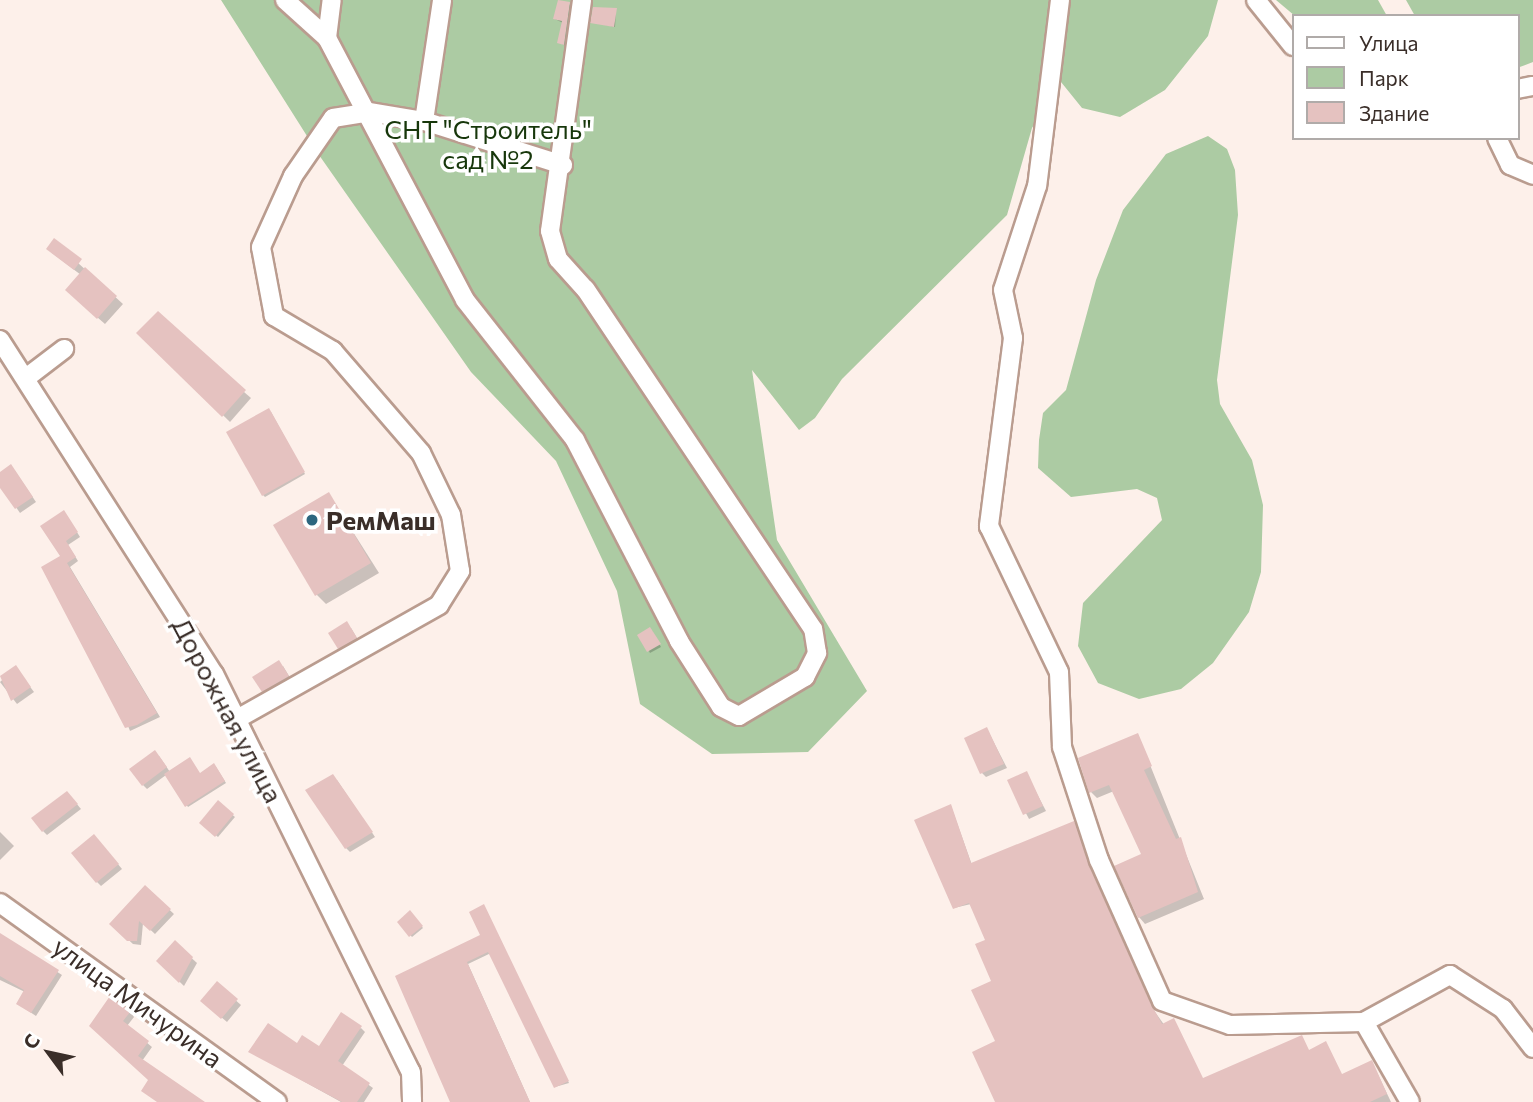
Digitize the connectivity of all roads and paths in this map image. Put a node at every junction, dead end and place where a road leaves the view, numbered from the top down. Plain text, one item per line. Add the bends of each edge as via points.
1 (285, 0) edge
2 (332, 0) edge
3 (442, 0) edge
4 (582, 0) edge
5 (1060, 0) edge
6 (1256, 0) edge
7 (327, 38) junction
8 (1292, 45) edge
9 (369, 112) junction
10 (424, 121) junction
11 (1498, 140) edge
12 (563, 165) junction
13 (1533, 175) edge
14 (0, 340) edge
15 (64, 349) dead end
16 (26, 377) junction
17 (237, 719) junction
18 (0, 903) edge
19 (1364, 1022) junction
20 (1533, 1048) edge
21 (277, 1102) edge
22 (412, 1102) edge
23 (1410, 1102) edge

1 - 7 street
2 - 7 street
3 - 10 street
4 - 12 street
5 - 19 street via 1037,186 1003,290 1013,338 989,526 1059,672 1062,747 1099,860 1162,1001 1230,1025
6 - 8 street
7 - 9 street
9 - 10 street
9 - 12 street via 465,300 575,440 715,698 738,716 757,710 805,677 817,653 813,629 585,289 558,259 550,231
9 - 17 street via 332,118 293,176 261,247 269,297 274,316 333,351 421,453 451,515 460,571 429,612
10 - 12 street
11 - 13 street via 1510,165
14 - 16 street, Дорожная улица
15 - 16 street
16 - 17 street, Дорожная улица via 214,674
17 - 22 street, Дорожная улица via 411,1072
18 - 21 street, улица Мичурина
19 - 20 street via 1450,975 1503,1009
19 - 23 street

